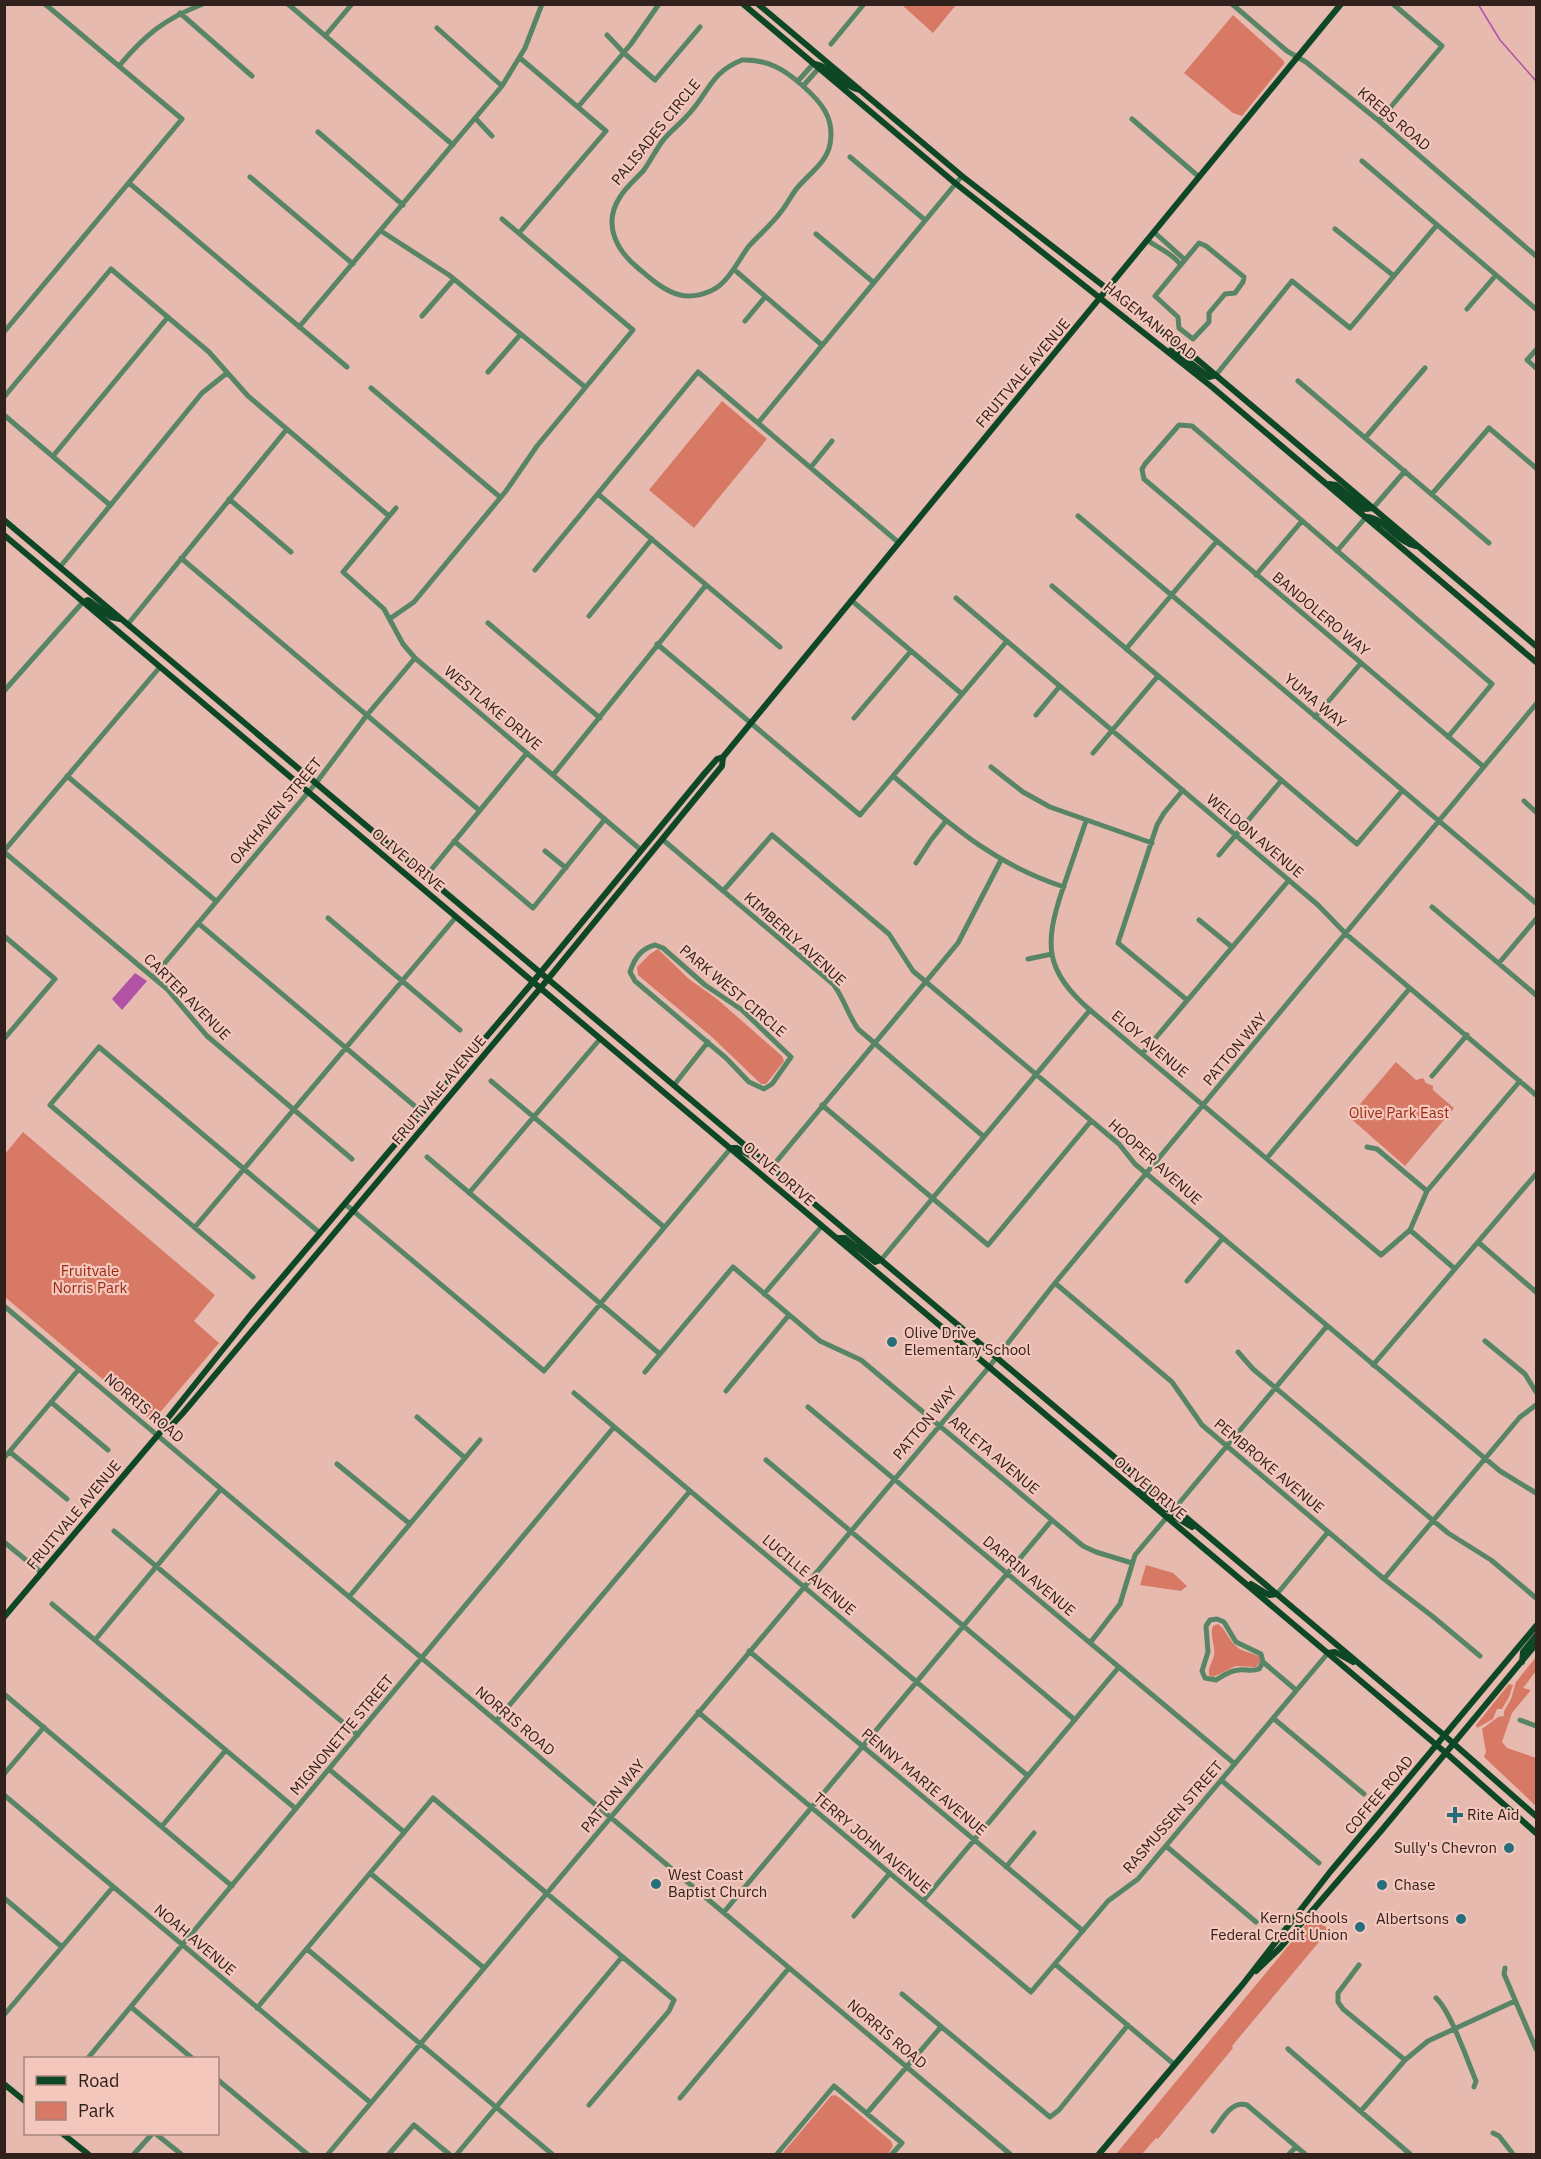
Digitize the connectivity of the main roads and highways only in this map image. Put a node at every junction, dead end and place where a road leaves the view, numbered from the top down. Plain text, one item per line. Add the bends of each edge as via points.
1 (743, 4) edge
2 (758, 4) edge
3 (1341, 4) edge
4 (816, 66) junction
5 (860, 90) junction
6 (1004, 221) junction
7 (1051, 245) junction
8 (1108, 289) junction
9 (1101, 298) junction
10 (1162, 346) junction
11 (1216, 375) junction
12 (1325, 483) junction
13 (1374, 508) junction
14 (1366, 517) junction
15 (4, 520) edge
16 (4, 535) edge
17 (1419, 547) junction
18 (83, 602) junction
19 (125, 622) junction
20 (1536, 646) edge
21 (1536, 662) edge
22 (723, 757) junction
23 (672, 813) junction
24 (662, 839) junction
25 (541, 973) junction
26 (548, 979) junction
27 (532, 982) junction
28 (540, 989) junction
29 (637, 1068) junction
30 (674, 1085) junction
31 (731, 1148) junction
32 (771, 1168) junction
33 (836, 1238) junction
34 (881, 1260) junction
35 (236, 1334) junction
36 (244, 1341) junction
37 (163, 1429) junction
38 (1136, 1491) junction
39 (1175, 1508) junction
40 (1167, 1517) junction
41 (1208, 1536) junction
42 (1235, 1575) junction
43 (1276, 1594) junction
44 (4, 1617) edge
45 (1536, 1626) edge
46 (1536, 1636) edge
47 (1536, 1644) edge
48 (1328, 1653) junction
49 (1521, 1662) junction
50 (1366, 1670) junction
51 (1445, 1736) junction
52 (1454, 1744) junction
53 (1437, 1745) junction
54 (1446, 1753) junction
55 (1536, 1816) edge
56 (1536, 1833) edge
57 (1243, 1984) junction
58 (4, 2084) edge
59 (24, 2100) edge
60 (65, 2135) edge
61 (88, 2154) edge
62 (1099, 2154) edge

1 - 4 main road, HAGEMAN ROAD
2 - 5 main road, HAGEMAN ROAD
3 - 8 main road, FRUITVALE AVENUE
4 - 5 main road via 824,66 851,88
4 - 6 main road, HAGEMAN ROAD
5 - 7 main road, HAGEMAN ROAD
6 - 7 main road via 1031,239
6 - 9 main road, HAGEMAN ROAD
7 - 8 main road, HAGEMAN ROAD
8 - 9 main road, FRUITVALE AVENUE
8 - 11 main road, HAGEMAN ROAD
9 - 10 main road, HAGEMAN ROAD
9 - 22 main road, FRUITVALE AVENUE
10 - 11 main road via 1209,377
10 - 12 main road, HAGEMAN ROAD
11 - 13 main road, HAGEMAN ROAD
12 - 13 main road via 1336,485 1365,509
12 - 14 main road, HAGEMAN ROAD
13 - 17 main road, HAGEMAN ROAD
14 - 17 main road via 1375,518 1405,544
14 - 21 main road, HAGEMAN ROAD
15 - 19 main road, OLIVE DRIVE
16 - 18 main road, OLIVE DRIVE
17 - 20 main road, HAGEMAN ROAD
18 - 19 main road via 88,600
18 - 27 main road, OLIVE DRIVE
19 - 25 main road, OLIVE DRIVE
22 - 23 main road, FRUITVALE AVENUE via 717,759
22 - 24 main road, FRUITVALE AVENUE via 722,766
23 - 24 main road
23 - 25 main road, FRUITVALE AVENUE
24 - 26 main road, FRUITVALE AVENUE
25 - 26 main road, OLIVE DRIVE
25 - 27 main road, FRUITVALE AVENUE
26 - 28 main road, FRUITVALE AVENUE
26 - 30 main road, OLIVE DRIVE
27 - 28 main road, OLIVE DRIVE
27 - 35 main road, FRUITVALE AVENUE
28 - 29 main road, OLIVE DRIVE
28 - 36 main road, FRUITVALE AVENUE
29 - 30 main road via 666,1086
29 - 31 main road, OLIVE DRIVE
30 - 32 main road, OLIVE DRIVE
31 - 32 main road
31 - 33 main road, OLIVE DRIVE
32 - 34 main road, OLIVE DRIVE
33 - 34 main road via 845,1238 875,1262
33 - 38 main road, OLIVE DRIVE
34 - 39 main road, OLIVE DRIVE
35 - 36 main road
35 - 37 main road, FRUITVALE AVENUE
36 - 37 main road, FRUITVALE AVENUE via 170,1427
37 - 44 main road, FRUITVALE AVENUE
38 - 39 main road via 1145,1491 1166,1509
38 - 40 main road, OLIVE DRIVE
39 - 41 main road, OLIVE DRIVE
40 - 41 main road via 1174,1516
40 - 42 main road, OLIVE DRIVE
41 - 43 main road, OLIVE DRIVE
42 - 43 main road via 1269,1595
42 - 48 main road, OLIVE DRIVE
43 - 50 main road, OLIVE DRIVE
45 - 51 main road, COFFEE ROAD
46 - 49 main road via 1523,1652
47 - 49 main road, COFFEE ROAD
48 - 50 main road via 1339,1654
48 - 53 main road, OLIVE DRIVE
49 - 52 main road, COFFEE ROAD
50 - 51 main road, OLIVE DRIVE
51 - 52 main road, OLIVE DRIVE
51 - 53 main road, COFFEE ROAD
52 - 54 main road, COFFEE ROAD
52 - 55 main road, OLIVE DRIVE
53 - 54 main road, OLIVE DRIVE
53 - 57 main road, COFFEE ROAD via 1298,1911
54 - 56 main road, OLIVE DRIVE
54 - 57 main road, COFFEE ROAD via 1280,1948
57 - 62 main road, COFFEE ROAD
58 - 59 main road
60 - 61 main road

